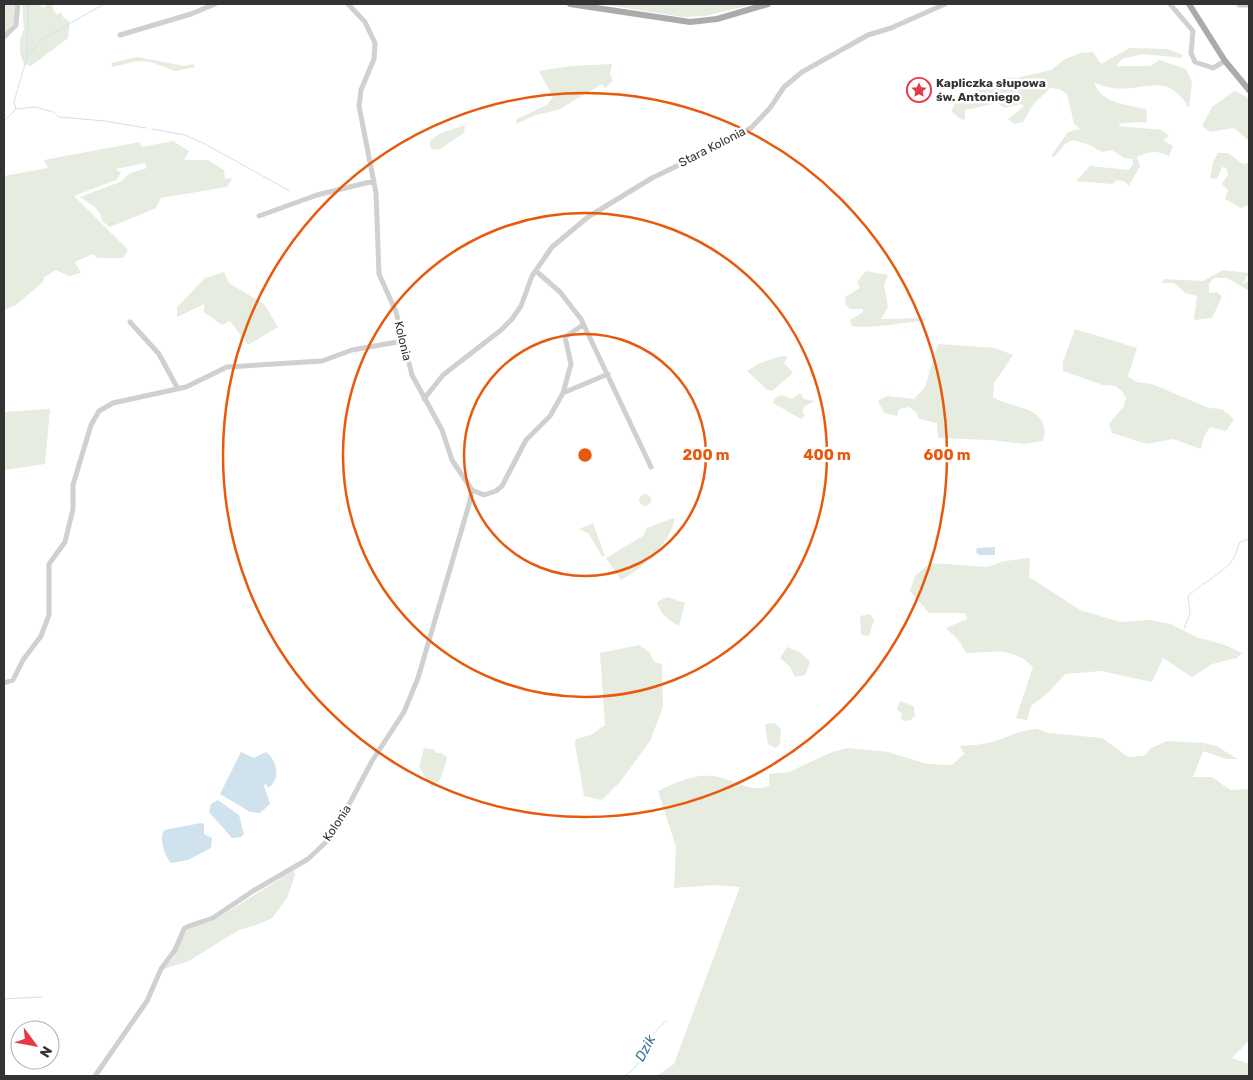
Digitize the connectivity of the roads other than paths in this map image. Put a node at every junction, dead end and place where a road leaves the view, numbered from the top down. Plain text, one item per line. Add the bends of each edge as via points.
1 (18, 4) edge
2 (215, 4) edge
3 (348, 4) edge
4 (570, 4) edge
5 (768, 4) edge
6 (945, 4) edge
7 (1170, 4) edge
8 (1189, 4) edge
9 (1239, 5) dead end
10 (1249, 6) edge
11 (120, 35) dead end
12 (4, 37) edge
13 (1225, 61) junction
14 (1249, 90) edge
15 (374, 181) junction
16 (259, 216) dead end
17 (536, 271) junction
18 (130, 322) dead end
19 (583, 325) junction
20 (403, 341) junction
21 (608, 374) junction
22 (178, 389) junction
23 (563, 393) junction
24 (424, 398) junction
25 (651, 467) dead end
26 (472, 490) junction
27 (4, 683) edge
28 (95, 1076) edge

1 - 12 street via 16,25
2 - 11 street
3 - 15 street, Kolonia via 365,22 375,43 374,59 359,106
4 - 5 main road via 690,22 717,19
6 - 17 street, Stara Kolonia via 852,43 790,80 751,128 652,178 588,217 552,247
7 - 13 street via 1192,31 1191,53 1195,62 1213,68
8 - 13 main road
9 - 10 street
13 - 14 main road
15 - 16 street via 317,195
15 - 20 street, Kolonia via 379,274 396,312
17 - 19 street via 560,292
17 - 24 street, Stara Kolonia via 512,319 448,372
18 - 22 street via 159,354
19 - 21 street
19 - 23 street via 565,336 571,364
20 - 22 street via 352,350 322,361 227,366
20 - 24 street, Kolonia via 412,374
21 - 23 street
21 - 25 street
22 - 27 street via 104,406 94,416 73,485 73,509 65,542 50,564 49,615 13,680
23 - 26 street, Kolonia via 550,416 526,440 502,486 484,496
24 - 26 street, Kolonia via 442,430 452,460
26 - 28 street, Kolonia via 418,678 404,712 372,761 344,814 325,843 308,859 213,918 184,929 147,1001

